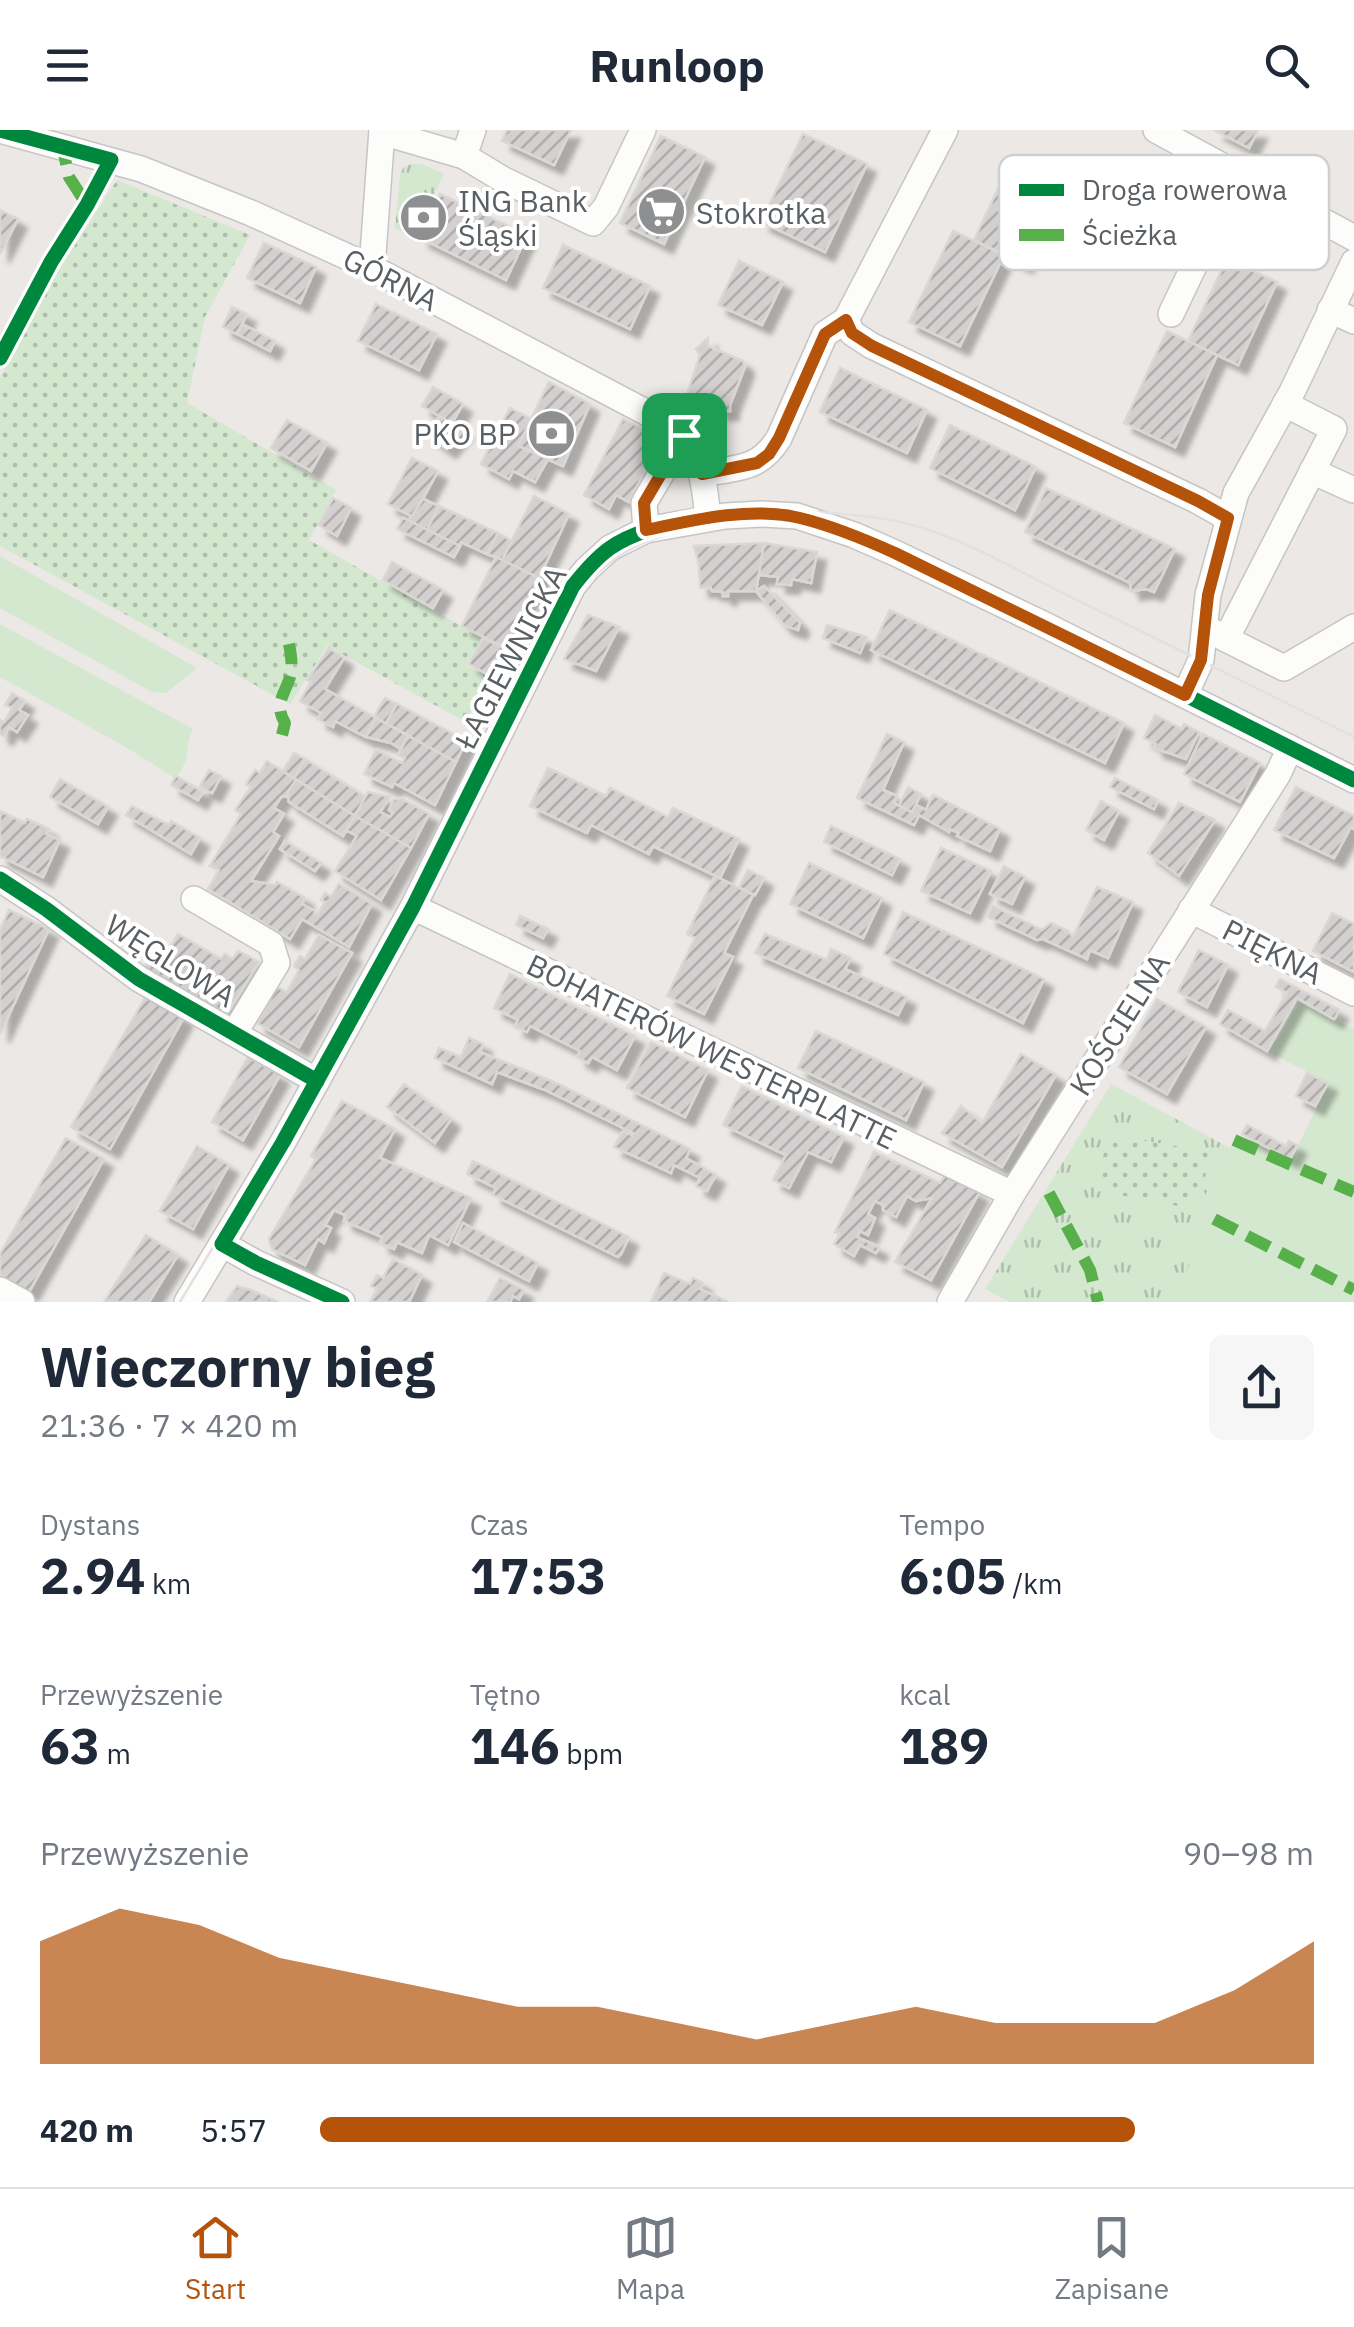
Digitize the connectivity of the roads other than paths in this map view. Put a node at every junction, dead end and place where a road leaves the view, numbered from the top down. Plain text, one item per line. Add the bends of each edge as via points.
1 (0, 130) edge
2 (474, 130) edge
3 (643, 130) edge
4 (945, 130) edge
5 (1156, 130) edge
6 (382, 131) edge
7 (1203, 155) edge
8 (464, 156) junction
9 (1329, 224) edge
10 (1354, 238) edge
11 (1354, 262) edge
12 (372, 268) junction
13 (1192, 270) edge
14 (1171, 314) dead end
15 (1342, 316) edge
16 (846, 320) junction
17 (1285, 404) junction
18 (684, 435) junction
19 (1312, 471) junction
20 (702, 474) junction
21 (1354, 490) edge
22 (708, 518) junction
23 (1228, 518) junction
24 (646, 530) junction
25 (1354, 627) edge
26 (1216, 634) junction
27 (1185, 695) junction
28 (1290, 748) junction
29 (1354, 780) edge
30 (2, 885) edge
31 (194, 898) dead end
32 (413, 906) junction
33 (1192, 910) junction
34 (1354, 993) edge
35 (235, 1032) junction
36 (318, 1081) junction
37 (1012, 1194) junction
38 (222, 1244) junction
39 (0, 1290) edge
40 (22, 1302) edge
41 (187, 1302) edge
42 (342, 1302) edge
43 (950, 1302) edge

1 - 12 street, GÓRNA via 141,169
2 - 8 street
3 - 8 street via 593,223
4 - 16 street
5 - 7 street
6 - 8 street
6 - 12 street
9 - 10 street
11 - 15 street
12 - 18 street, GÓRNA
13 - 14 street
15 - 17 street
16 - 20 street via 825,334 769,454 757,463
16 - 23 street via 872,346
17 - 19 street via 1334,429
17 - 23 street
18 - 20 street
18 - 24 street via 644,503
19 - 21 street
19 - 26 street
20 - 22 street
22 - 24 street, ŁAGIEWNICKA
22 - 27 street, ŁAGIEWNICKA via 797,516 854,534
23 - 26 street via 1208,595
24 - 32 street, ŁAGIEWNICKA via 610,548 574,586
25 - 26 street via 1284,668
26 - 27 street
27 - 28 street, ŁAGIEWNICKA
28 - 29 street, ŁAGIEWNICKA
28 - 33 street, KOŚCIELNA
30 - 35 street, WĘGLOWA via 46,908 139,979
31 - 35 street via 271,944 277,964
32 - 36 street, ŁAGIEWNICKA
32 - 37 street, BOHATERÓW WESTERPLATTE
33 - 34 street, PIĘKNA
33 - 37 street, KOŚCIELNA
35 - 36 street, WĘGLOWA
36 - 38 street, ŁAGIEWNICKA
37 - 43 street, KOŚCIELNA
38 - 41 street, ŁAGIEWNICKA
38 - 42 street
39 - 40 street

